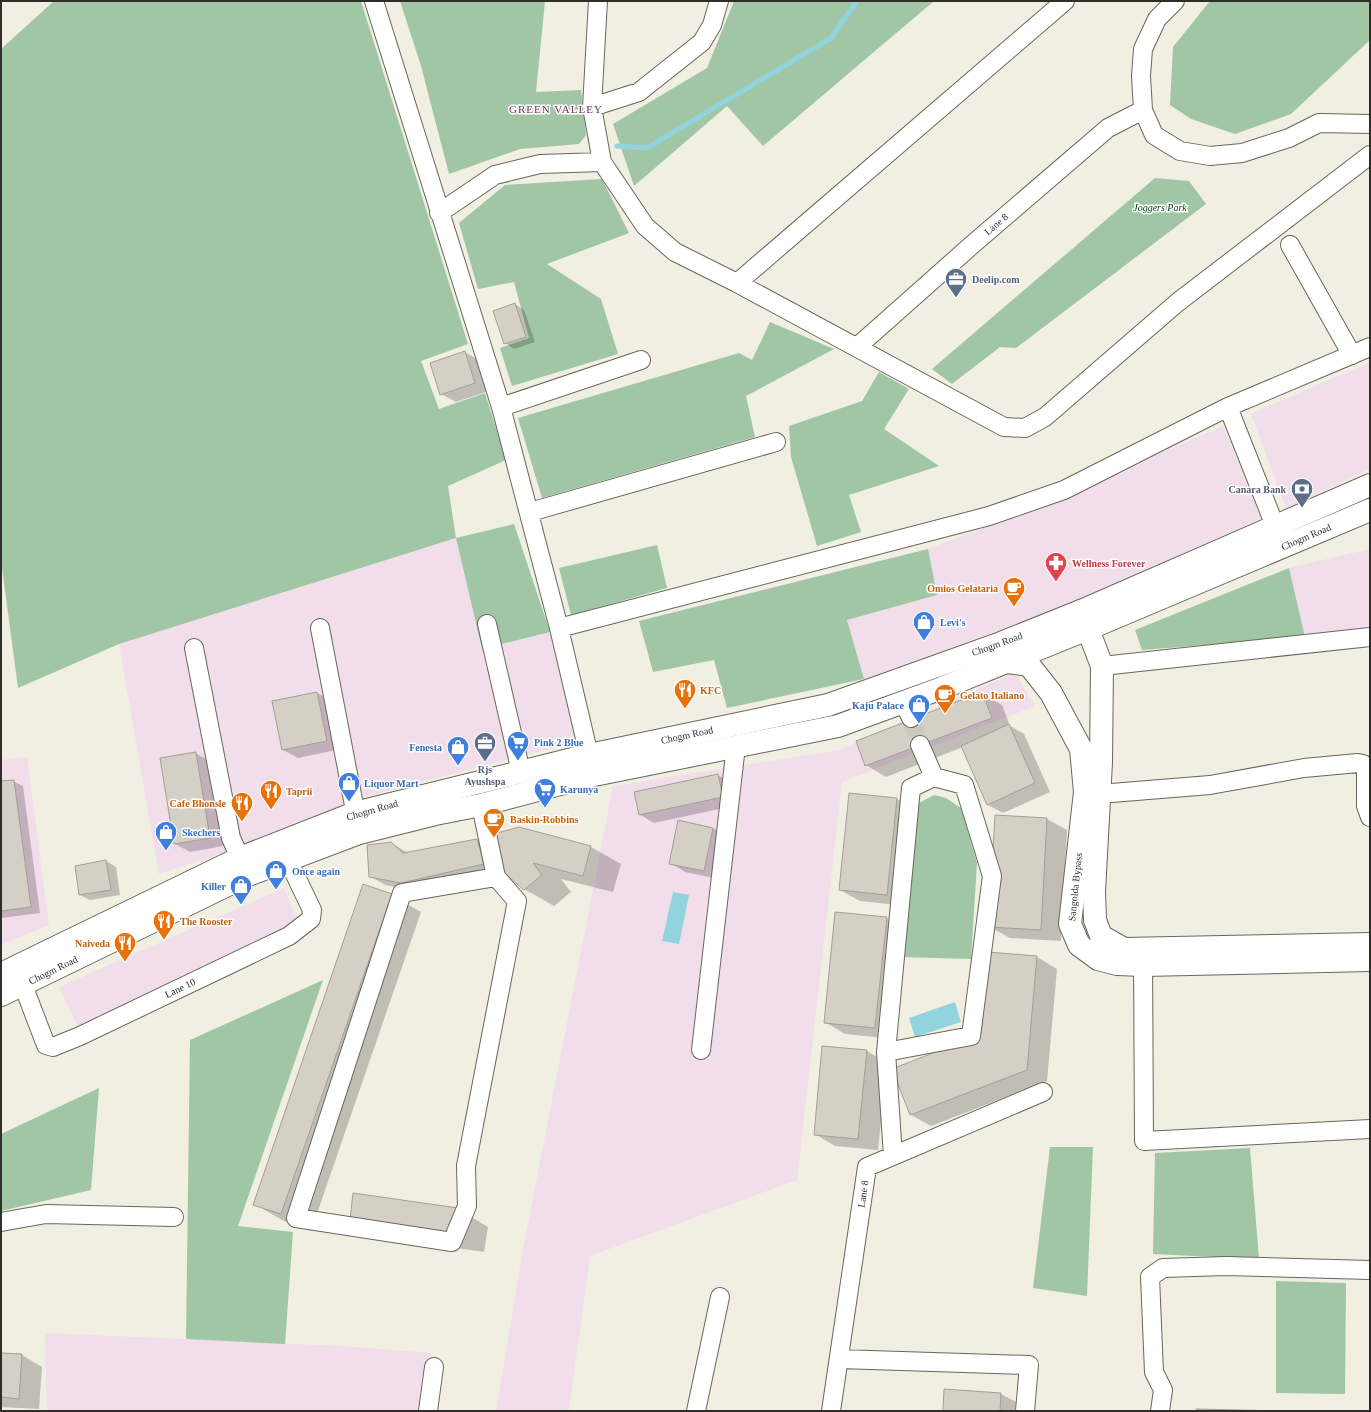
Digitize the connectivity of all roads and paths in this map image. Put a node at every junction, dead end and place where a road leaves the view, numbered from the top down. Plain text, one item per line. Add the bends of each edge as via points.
1 (374, 1) edge
2 (598, 1) edge
3 (719, 1) edge
4 (1065, 1) edge
5 (1174, 1) edge
6 (592, 107) junction
7 (1143, 110) junction
8 (1370, 124) edge
9 (1370, 155) edge
10 (602, 162) junction
11 (439, 213) junction
12 (1290, 245) dead end
13 (737, 283) junction
14 (857, 347) junction
15 (1370, 347) edge
16 (1352, 355) junction
17 (641, 360) dead end
18 (502, 407) junction
19 (1228, 407) junction
20 (776, 442) dead end
21 (1370, 485) edge
22 (1370, 510) edge
23 (530, 512) junction
24 (1276, 526) junction
25 (1085, 620) junction
26 (487, 624) dead end
27 (320, 628) dead end
28 (560, 628) junction
29 (1370, 637) edge
30 (194, 648) dead end
31 (1007, 662) junction
32 (1102, 666) junction
33 (920, 745) tunnel mouth
34 (736, 746) junction
35 (591, 765) junction
36 (521, 772) junction
37 (934, 777) junction
38 (1099, 794) junction
39 (481, 805) junction
40 (1370, 816) edge
41 (357, 823) junction
42 (288, 860) junction
43 (244, 866) junction
44 (496, 877) junction
45 (1370, 944) edge
46 (1143, 956) junction
47 (1370, 960) edge
48 (1, 974) edge
49 (23, 985) junction
50 (1, 995) edge
51 (701, 1050) dead end
52 (886, 1052) junction
53 (1043, 1092) dead end
54 (1370, 1129) edge
55 (893, 1156) junction
56 (174, 1217) dead end
57 (1, 1222) edge
58 (1370, 1270) edge
59 (720, 1297) dead end
60 (839, 1359) junction
61 (434, 1367) dead end
62 (428, 1411) edge
63 (696, 1411) edge
64 (831, 1411) edge
65 (1025, 1411) edge
66 (1160, 1411) edge

1 - 11 street
2 - 6 street
3 - 6 street via 712,25 702,42 639,92
4 - 13 street
5 - 7 street via 1157,19 1143,49
6 - 10 street
7 - 8 street via 1154,135 1180,151 1210,156 1242,153 1289,138 1319,123
7 - 14 street, Lane 8 via 1108,128
9 - 14 street via 1178,302 1045,417 1025,428 1004,427
10 - 11 street via 540,164 495,174
10 - 13 street via 645,226 675,252
11 - 18 street
12 - 16 street
13 - 14 street
15 - 16 street
16 - 19 street
17 - 18 street
18 - 23 street
19 - 24 street
19 - 28 street via 1064,490 989,516
20 - 23 street
21 - 24 main road, Chogm Road
22 - 25 main road, Chogm Road
23 - 28 street
24 - 25 main road, Chogm Road
25 - 31 main road, Chogm Road
25 - 32 main road, Sangolda Bypass
25 - 35 main road, Chogm Road via 1001,643 828,705
26 - 36 street
27 - 41 street
28 - 35 street
29 - 32 street
30 - 43 street via 231,838
31 - 34 main road, Chogm Road via 907,710
31 - 46 main road, Sangolda Bypass via 1030,665 1051,693 1081,749 1085,792 1070,924 1079,945 1098,959 1117,964
32 - 38 main road, Sangolda Bypass
33 - 37 street
34 - 35 main road, Chogm Road
34 - 51 street
35 - 36 main road, Chogm Road
35 - 39 main road, Chogm Road
36 - 41 main road, Chogm Road
37 - 52 street via 911,788
37 - 52 street via 964,785 992,876 971,1036
38 - 40 street via 1210,784 1304,768 1358,763 1366,768 1366,806
38 - 46 main road, Sangolda Bypass via 1095,920 1101,936
39 - 41 main road, Chogm Road via 435,814
39 - 44 street
41 - 42 main road, Chogm Road
41 - 43 main road, Chogm Road
42 - 43 main road, Chogm Road
42 - 49 street, Lane 10 via 312,910 311,919 304,926 289,936 80,1036 53,1047 46,1045
43 - 48 main road, Chogm Road
43 - 49 main road, Chogm Road
44 - 44 street via 516,901 466,1166 467,1206 452,1242 296,1218 402,893
45 - 46 main road, Sangolda Bypass
46 - 47 main road, Sangolda Bypass
46 - 54 street via 1144,1141
49 - 50 main road, Chogm Road
52 - 55 street
53 - 55 street, Lane 8
55 - 60 street, Lane 8 via 866,1167
56 - 57 street via 46,1214
58 - 66 street via 1163,1268 1150,1277 1154,1372 1163,1390
59 - 63 street
60 - 64 street, Lane 8
60 - 65 street via 1029,1365
61 - 62 street

